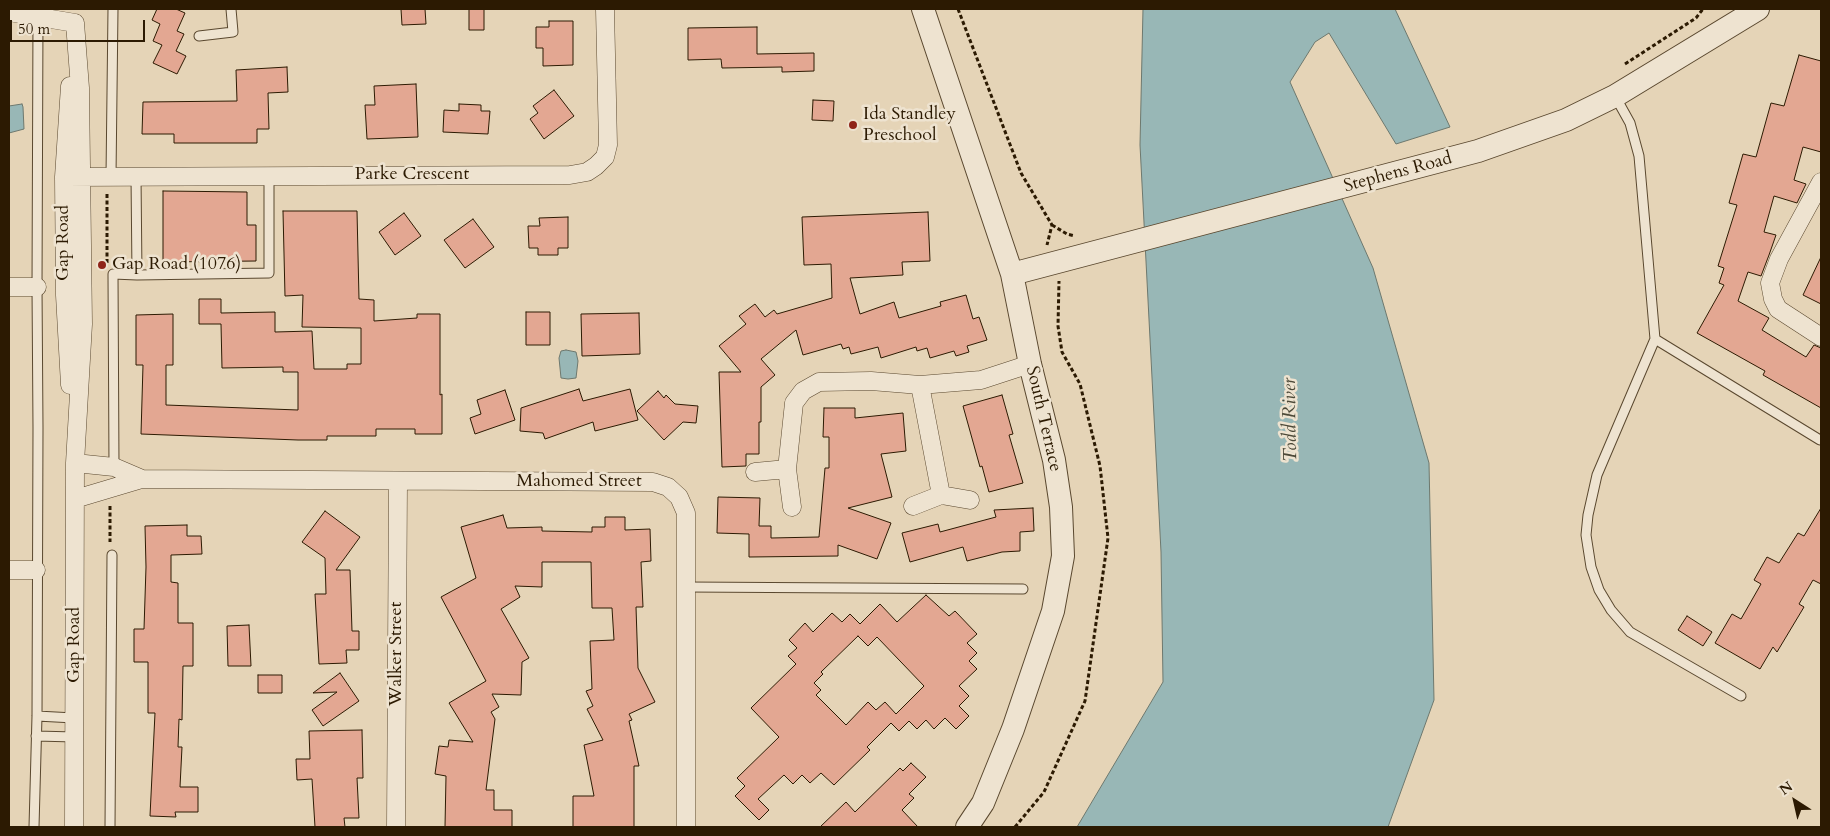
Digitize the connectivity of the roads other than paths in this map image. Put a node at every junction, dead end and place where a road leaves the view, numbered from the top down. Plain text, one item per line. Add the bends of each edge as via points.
1 (113, 9) edge
2 (231, 9) edge
3 (605, 9) edge
4 (922, 9) edge
5 (1753, 10) edge
6 (14, 11) edge
7 (75, 16) edge
8 (38, 18) junction
9 (199, 36) dead end
10 (1615, 96) junction
11 (82, 176) junction
12 (109, 176) junction
13 (136, 176) junction
14 (269, 176) junction
15 (64, 177) junction
16 (1821, 182) edge
17 (1012, 274) junction
18 (137, 275) junction
19 (9, 287) edge
20 (36, 287) junction
21 (1821, 337) edge
22 (1655, 339) junction
23 (1030, 364) junction
24 (920, 385) junction
25 (1820, 440) dead end
26 (75, 463) junction
27 (114, 467) junction
28 (787, 469) junction
29 (755, 472) dead end
30 (142, 479) junction
31 (398, 481) junction
32 (112, 488) junction
33 (941, 495) junction
34 (75, 499) junction
35 (970, 500) dead end
36 (913, 506) dead end
37 (792, 507) dead end
38 (112, 555) road end
39 (9, 570) edge
40 (36, 570) junction
41 (686, 587) junction
42 (1023, 590) dead end
43 (1741, 696) dead end
44 (37, 716) junction
45 (74, 718) junction
46 (36, 736) junction
47 (74, 737) junction
48 (34, 827) edge
49 (74, 827) edge
50 (110, 827) edge
51 (396, 827) edge
52 (686, 827) edge
53 (966, 827) edge

1 - 12 lane
2 - 9 lane via 233,32
3 - 14 street, Parke Crescent via 608,145 605,157 587,172 570,175
4 - 17 street, South Terrace
5 - 10 street, Stephens Road
6 - 8 street
7 - 8 street
7 - 11 street, Gap Road
7 - 15 street, Gap Road
8 - 20 lane
10 - 17 street, Stephens Road via 1566,120 1478,152
10 - 22 lane via 1630,123 1639,156
11 - 12 street, Parke Crescent
11 - 15 street, Parke Crescent
11 - 26 street, Gap Road via 83,324
12 - 13 street, Parke Crescent
13 - 14 street, Parke Crescent
13 - 18 lane
14 - 18 lane via 269,273
15 - 26 street, Gap Road via 65,295
16 - 21 street via 1779,259 1770,283 1778,309
17 - 23 street, South Terrace
18 - 27 lane via 113,274
19 - 20 street
20 - 40 lane
22 - 25 lane
22 - 43 lane via 1597,475 1586,535 1591,566 1599,590 1630,632
23 - 24 street via 981,380
23 - 53 street, South Terrace via 1054,460 1061,507 1063,556 1053,611 1030,680 983,802
24 - 28 street via 871,381 819,382 803,391 794,403
24 - 33 street
26 - 27 street, Mahomed Street
26 - 34 street, Gap Road
27 - 30 street, Mahomed Street
27 - 32 street
28 - 29 street
28 - 37 street
30 - 31 street, Mahomed Street
30 - 32 street, Mahomed Street
31 - 41 street, Mahomed Street via 654,482 668,487 680,497 686,513
31 - 51 street, Walker Street
32 - 34 street, Mahomed Street
33 - 35 street
33 - 36 street
34 - 45 street, Gap Road
38 - 50 lane
39 - 40 street
40 - 44 lane
41 - 42 lane
41 - 52 street, Mahomed Street
44 - 45 lane
44 - 46 lane
45 - 47 street, Gap Road
46 - 47 lane
46 - 48 lane
47 - 49 street, Gap Road

